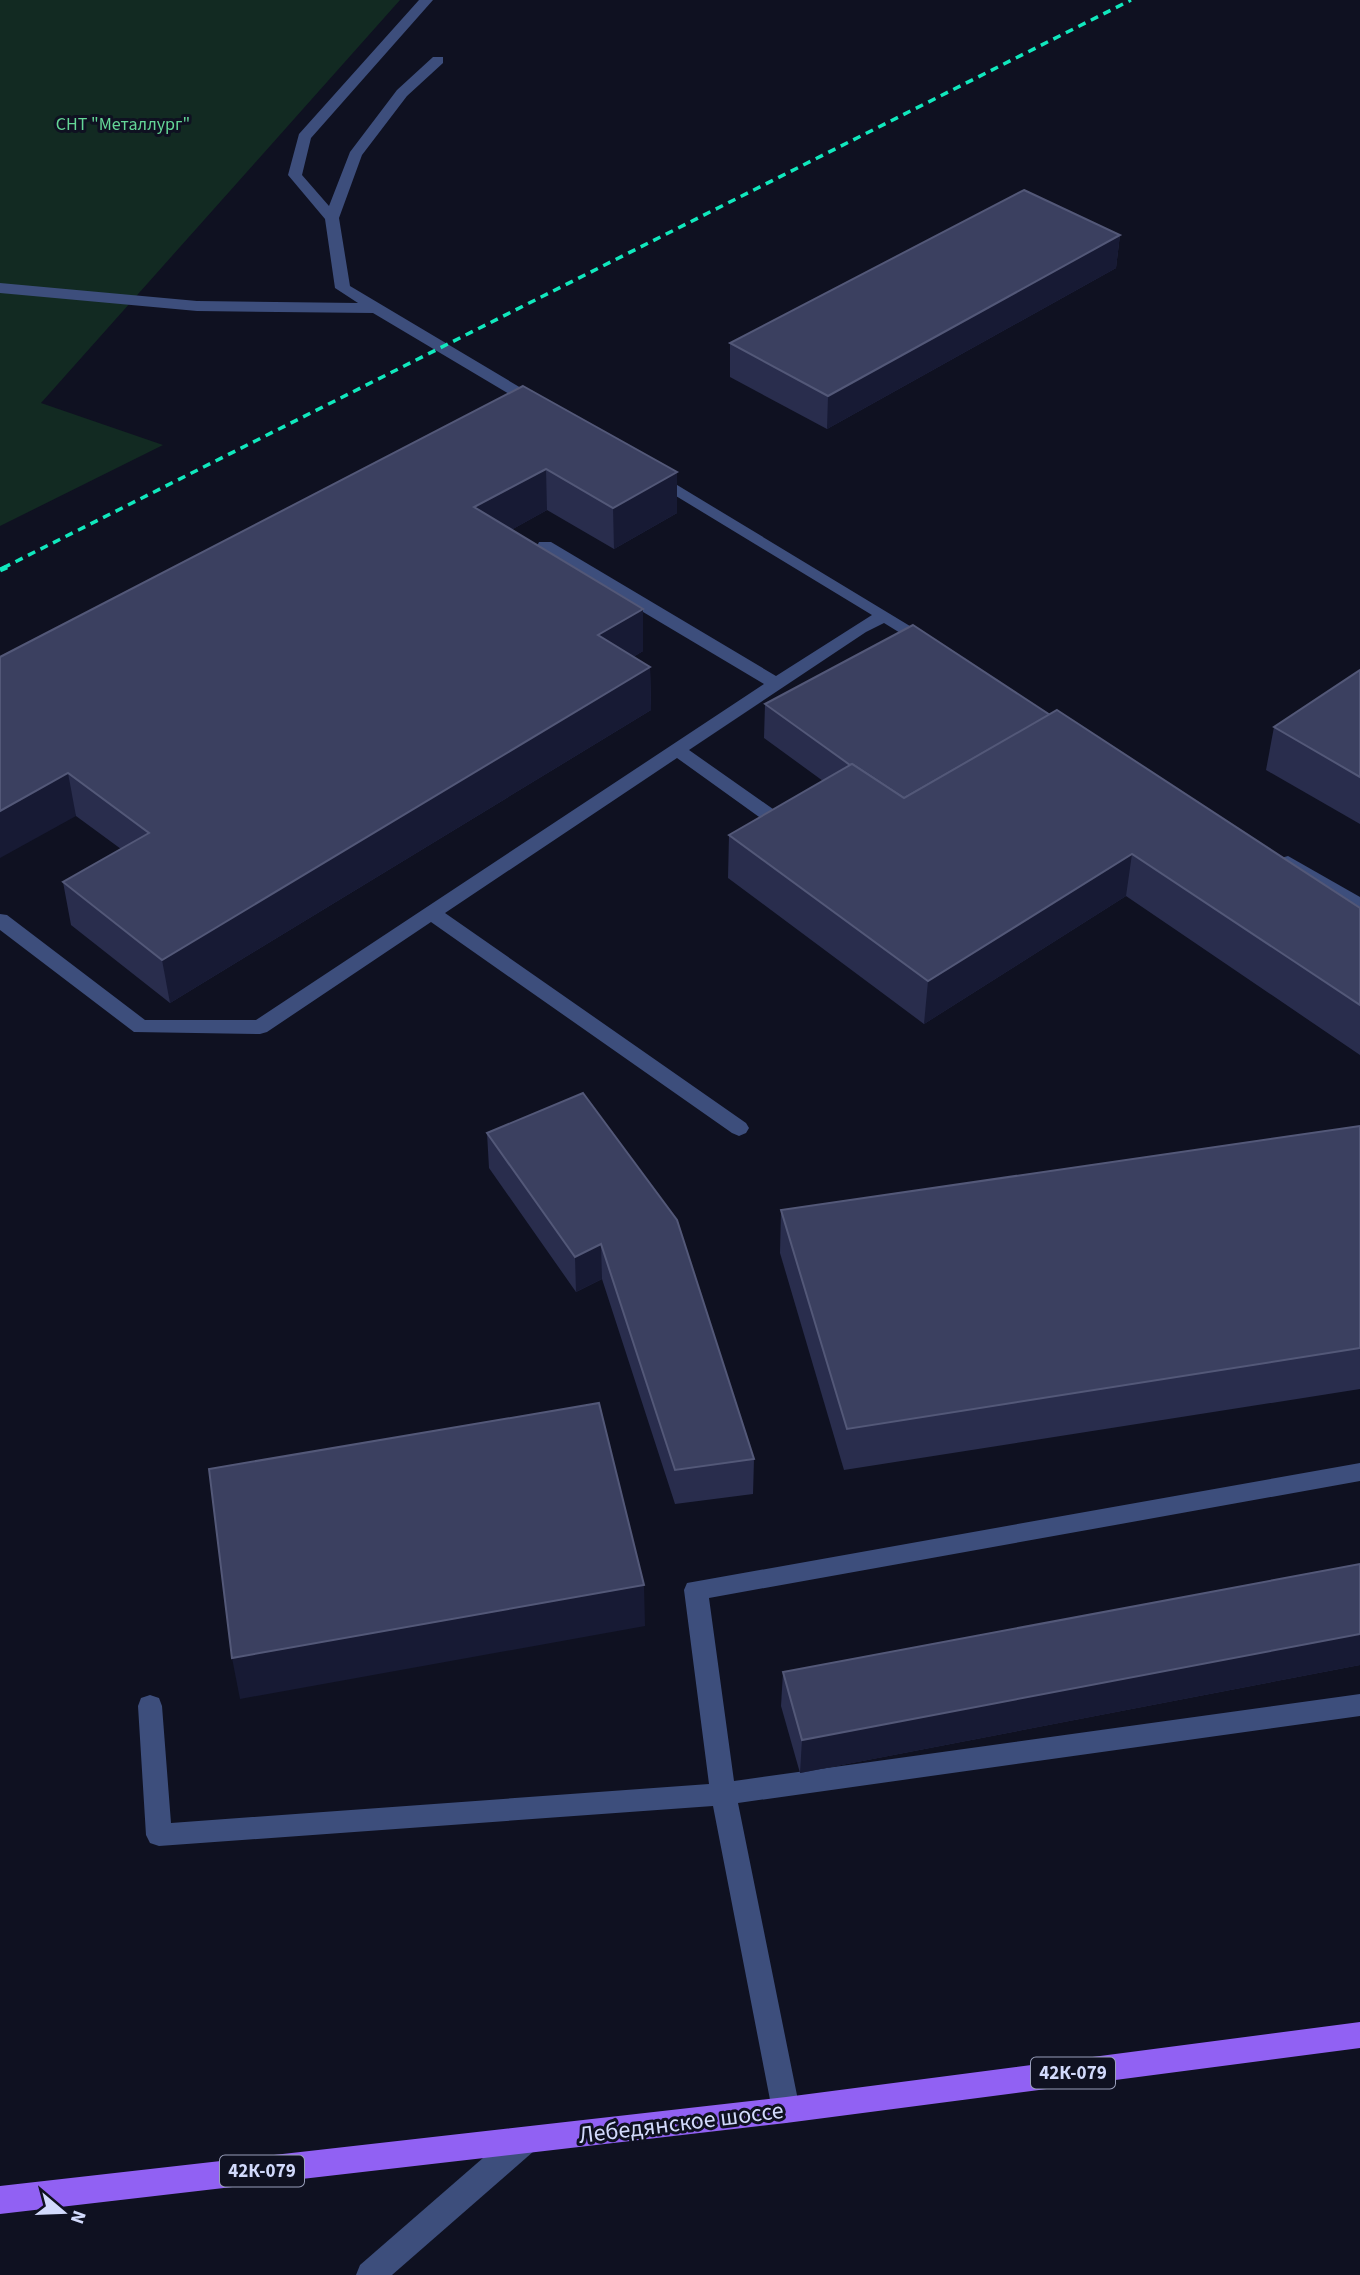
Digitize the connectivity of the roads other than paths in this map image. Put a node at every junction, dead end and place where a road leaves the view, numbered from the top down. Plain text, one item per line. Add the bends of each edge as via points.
1 (426, 0) edge
2 (438, 60) dead end
3 (332, 218) junction
4 (0, 288) edge
5 (377, 308) junction
6 (553, 414) edge
7 (636, 464) edge
8 (545, 546) edge
9 (884, 616) junction
10 (944, 652) edge
11 (776, 683) junction
12 (677, 750) junction
13 (792, 831) edge
14 (1277, 855) edge
15 (1360, 906) edge
16 (431, 913) junction
17 (0, 920) edge
18 (739, 1128) dead end
19 (1360, 1472) edge
20 (1360, 1704) edge
21 (150, 1706) dead end
22 (723, 1794) junction
23 (1360, 2035) edge
24 (786, 2110) junction
25 (524, 2141) junction
26 (0, 2200) edge
27 (370, 2275) edge

1 - 3 street via 304,137 295,175
2 - 3 street via 402,93 355,155
3 - 5 street via 343,288
4 - 5 street via 197,306
5 - 6 street
7 - 9 street
8 - 11 street
9 - 10 street
9 - 11 street
11 - 12 street
12 - 13 street
12 - 16 street
14 - 15 street
16 - 17 street via 260,1027 141,1027
16 - 18 street
19 - 22 street via 696,1590
20 - 22 street
21 - 22 street via 159,1835
22 - 24 street
23 - 24 main road, Лебедянское шоссе / 42К-079
24 - 25 main road, Лебедянское шоссе / 42К-079
25 - 26 main road, Лебедянское шоссе / 42К-079
25 - 27 street

